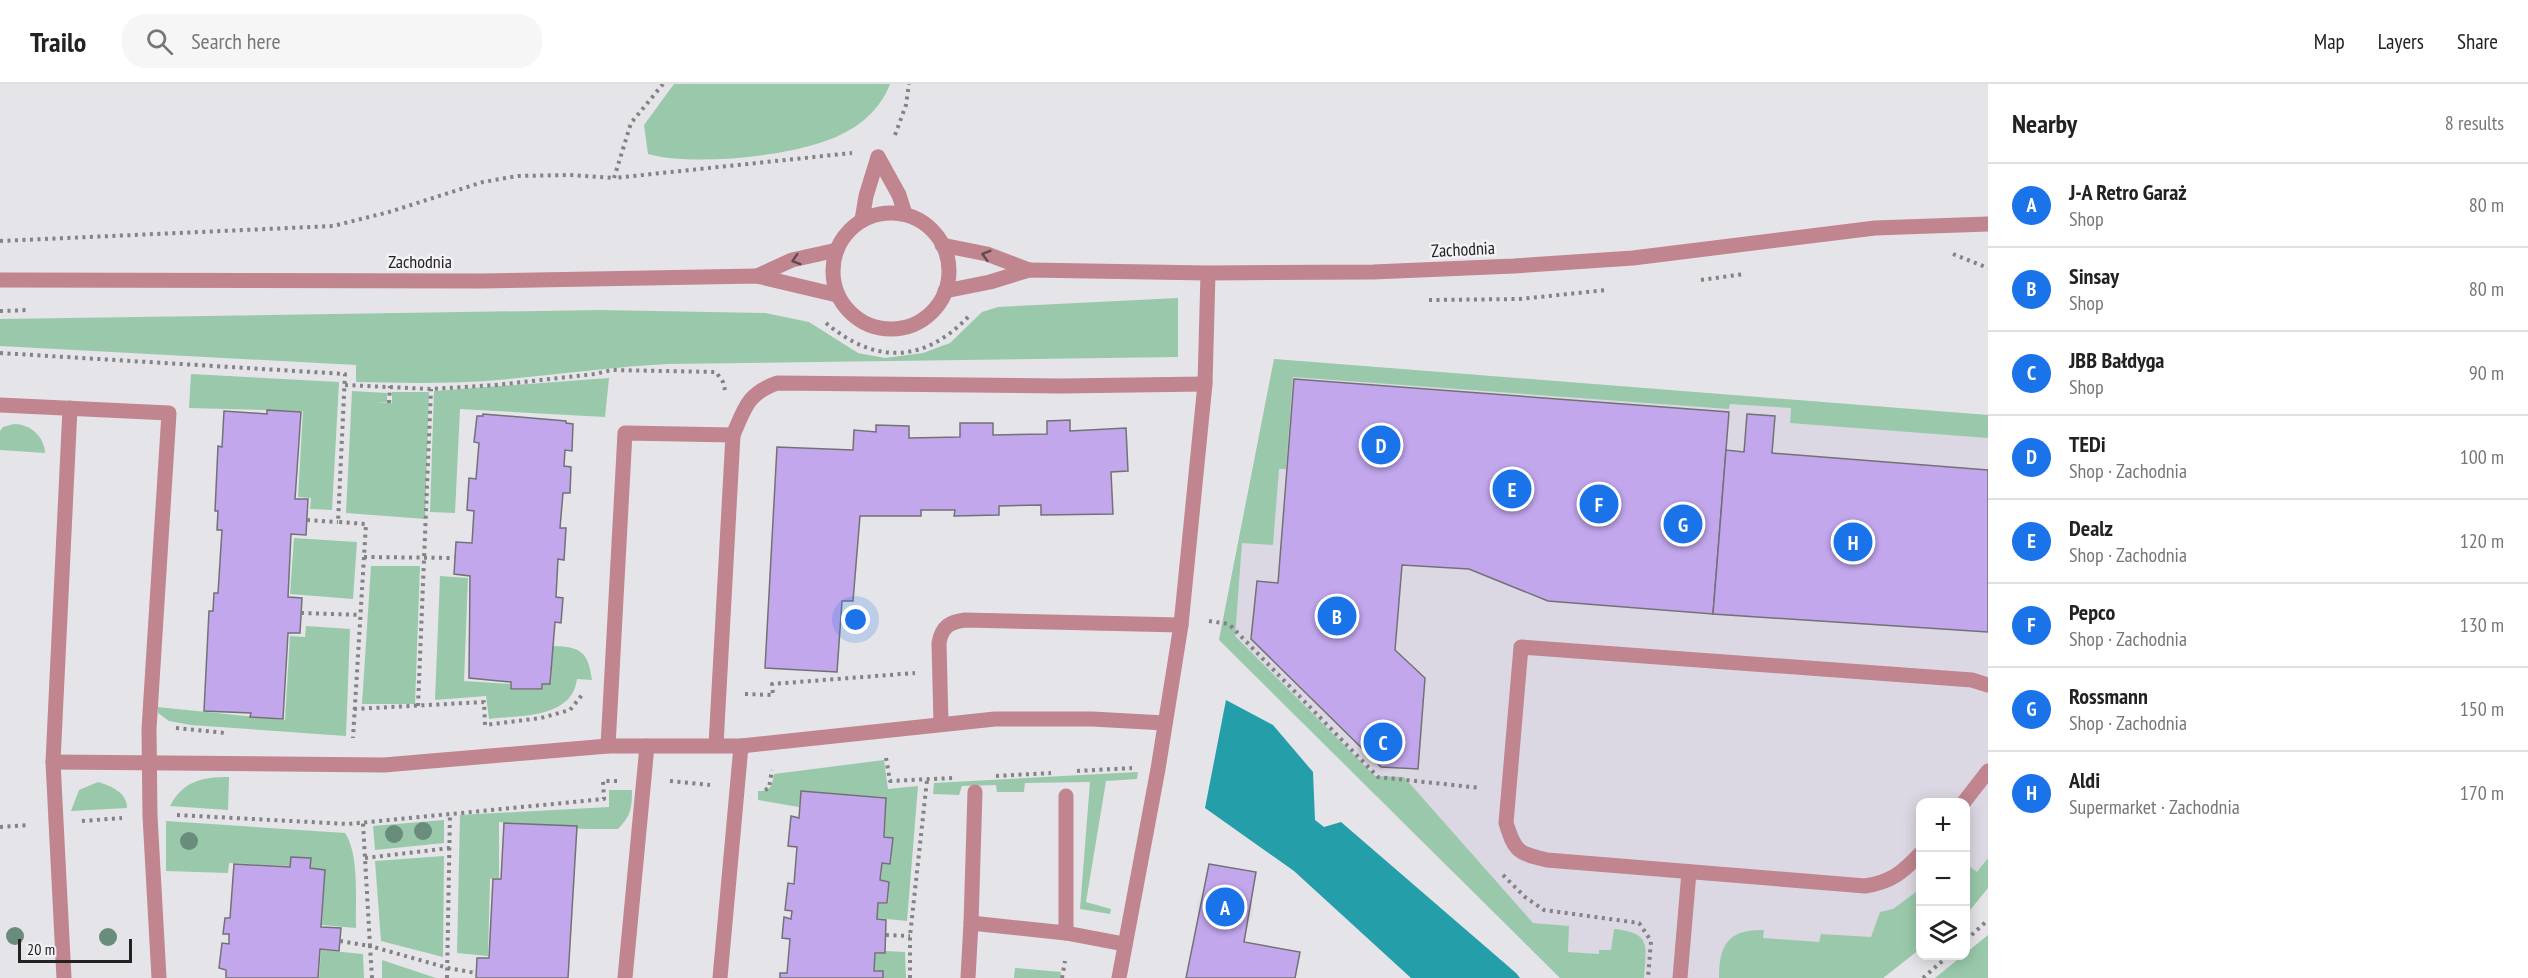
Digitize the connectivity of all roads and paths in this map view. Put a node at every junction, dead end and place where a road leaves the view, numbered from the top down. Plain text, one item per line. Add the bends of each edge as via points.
1 (663, 84) edge
2 (909, 84) edge
3 (893, 144) dead end
4 (878, 157) junction
5 (614, 178) junction
6 (905, 214) junction
7 (862, 220) junction
8 (1986, 225) edge
9 (0, 241) edge
10 (942, 244) junction
11 (837, 249) junction
12 (1029, 270) junction
13 (1208, 273) junction
14 (757, 276) junction
15 (0, 280) edge
16 (945, 291) junction
17 (837, 295) junction
18 (0, 353) edge
19 (716, 372) dead end
20 (1205, 384) junction
21 (345, 386) junction
22 (390, 386) junction
23 (431, 389) junction
24 (389, 403) dead end
25 (0, 405) edge
26 (70, 408) junction
27 (734, 435) junction
28 (307, 520) dead end
29 (338, 522) junction
30 (364, 557) junction
31 (455, 558) dead end
32 (426, 559) junction
33 (302, 613) dead end
34 (361, 615) junction
35 (1181, 621) junction
36 (939, 671) junction
37 (1988, 685) edge
38 (609, 693) junction
39 (718, 694) junction
40 (418, 706) junction
41 (354, 709) junction
42 (1165, 723) junction
43 (941, 724) junction
44 (353, 741) dead end
45 (716, 745) junction
46 (608, 746) junction
47 (647, 746) junction
48 (741, 746) junction
49 (885, 752) dead end
50 (53, 762) junction
51 (149, 762) junction
52 (772, 766) dead end
53 (1158, 769) junction
54 (1988, 771) edge
55 (1056, 772) dead end
56 (1068, 772) dead end
57 (989, 776) dead end
58 (957, 778) dead end
59 (927, 780) junction
60 (645, 781) junction
61 (737, 788) junction
62 (1490, 788) dead end
63 (975, 792) dead end
64 (1066, 796) dead end
65 (1967, 798) edge
66 (604, 800) dead end
67 (450, 814) junction
68 (150, 816) junction
69 (363, 823) junction
70 (54, 824) junction
71 (450, 848) junction
72 (365, 858) junction
73 (1916, 859) edge
74 (1689, 872) junction
75 (1988, 920) edge
76 (971, 923) junction
77 (1066, 933) junction
78 (886, 935) dead end
79 (910, 936) junction
80 (1970, 936) edge
81 (340, 941) dead end
82 (1651, 941) dead end
83 (1124, 944) junction
84 (370, 946) junction
85 (1943, 960) edge
86 (448, 968) junction
87 (476, 973) dead end
88 (64, 978) edge
89 (159, 978) edge
90 (372, 978) edge
91 (447, 978) edge
92 (625, 978) edge
93 (720, 978) edge
94 (910, 978) edge
95 (968, 978) edge
96 (1119, 978) edge
97 (1648, 978) edge
98 (1680, 978) edge
99 (1923, 978) edge

1 - 5 path via 631,123
2 - 3 path
4 - 5 path via 868,152
4 - 6 street
4 - 7 street
5 - 9 path via 518,176 483,182 333,226
6 - 7 street via 885,213
6 - 10 street via 923,222
7 - 11 street via 851,227
8 - 13 street, Zachodnia via 1875,228 1633,258 1514,266
12 -> 10 street via 987,254
10 - 16 street via 950,272
11 -> 14 street via 792,260
11 - 17 street via 832,278
12 - 13 street, Zachodnia
12 - 16 street, Zachodnia
13 - 20 street
14 - 15 street, Zachodnia via 481,281
14 - 17 street, Zachodnia
16 - 17 street via 935,309 920,321 901,328 881,329 863,322
18 - 21 path via 345,374
19 - 23 path via 612,370
20 - 27 street via 777,383 750,399
20 - 35 street
21 - 22 path
21 - 29 path
22 - 23 path
22 - 24 path
23 - 32 path
25 - 26 street
26 - 50 street
26 - 51 street via 169,413
27 - 38 street via 625,432
27 - 39 street
28 - 29 path
29 - 30 path via 366,524
30 - 32 path
30 - 34 path
31 - 32 path
32 - 40 path
33 - 34 path
34 - 41 path
35 - 36 street via 950,622 940,633
35 - 42 street
35 - 62 path via 1229,624 1378,777
36 - 39 path via 772,684 772,695
36 - 43 street
37 - 74 street via 1972,680 1521,647 1506,823 1511,841 1522,854 1547,860
38 - 40 path via 583,689 581,698 570,710 485,725 484,702
38 - 46 street
39 - 45 street
40 - 41 path
41 - 44 path
42 - 43 street via 1016,719
42 - 53 street
43 - 48 street
45 - 47 street
45 - 48 street
46 - 47 street
46 - 51 street via 384,765
47 - 60 street
48 - 61 street
49 - 59 path via 890,781
50 - 51 street
50 - 70 street
51 - 68 street
52 - 61 path via 770,788
53 - 56 path
53 - 83 street
54 - 65 street
55 - 57 path
58 - 59 path
59 - 79 path
60 - 61 path
60 - 92 street
61 - 93 street
63 - 76 street
64 - 77 street
66 - 67 path
67 - 69 path
67 - 71 path
68 - 69 path
68 - 70 path
68 - 89 street
69 - 72 path
70 - 88 street
71 - 72 path
71 - 86 path
72 - 84 path
73 - 74 street via 1885,883 1865,886
74 - 98 street
75 - 80 path
76 - 77 street
76 - 95 street
77 - 83 street
78 - 79 path
79 - 94 path
81 - 84 path
82 - 97 path
83 - 96 street
84 - 86 path
84 - 90 path
85 - 99 path
86 - 87 path
86 - 91 path

